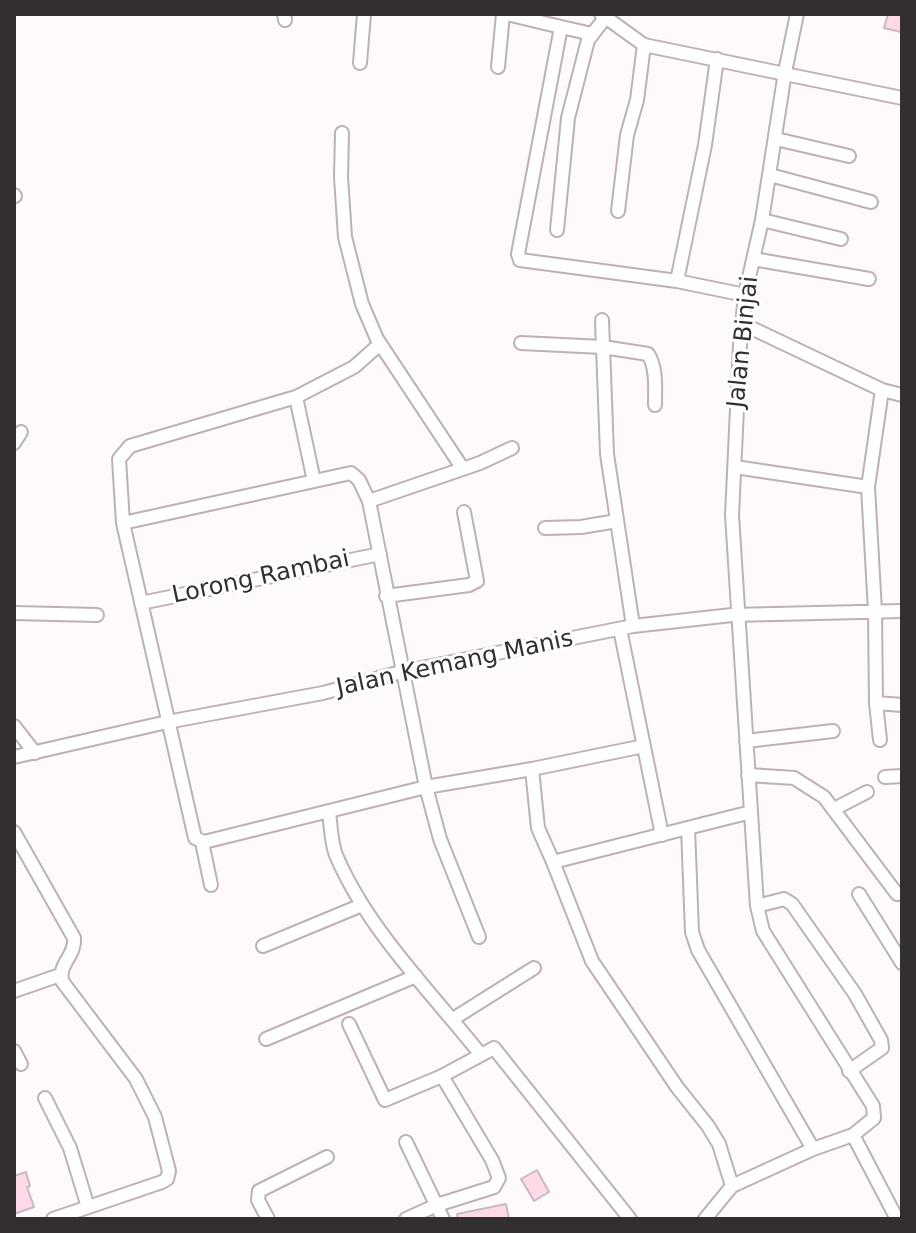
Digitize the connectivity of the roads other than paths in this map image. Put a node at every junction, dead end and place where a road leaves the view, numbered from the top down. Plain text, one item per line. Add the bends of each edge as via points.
1 (364, 14) edge
2 (505, 14) edge
3 (797, 14) edge
4 (605, 15) edge
5 (561, 27) junction
6 (592, 34) junction
7 (644, 45) junction
8 (717, 59) junction
9 (360, 63) dead end
10 (498, 67) dead end
11 (785, 72) junction
12 (902, 98) edge
13 (342, 133) dead end
14 (776, 139) junction
15 (849, 156) dead end
16 (770, 175) junction
17 (871, 202) dead end
18 (618, 211) dead end
19 (762, 220) junction
20 (557, 230) dead end
21 (841, 239) dead end
22 (753, 259) junction
23 (869, 279) dead end
24 (677, 281) junction
25 (745, 295) junction
26 (602, 320) dead end
27 (743, 324) junction
28 (521, 343) dead end
29 (380, 344) junction
30 (603, 347) junction
31 (882, 390) junction
32 (902, 395) edge
33 (296, 397) junction
34 (655, 405) dead end
35 (512, 448) dead end
36 (735, 467) junction
37 (463, 469) junction
38 (314, 481) junction
39 (868, 487) junction
40 (369, 501) junction
41 (464, 512) dead end
42 (617, 521) junction
43 (123, 523) junction
44 (545, 528) dead end
45 (380, 554) junction
46 (386, 596) junction
47 (141, 603) junction
48 (875, 611) junction
49 (902, 611) edge
50 (14, 613) edge
51 (97, 615) dead end
52 (739, 615) junction
53 (626, 627) junction
54 (401, 672) junction
55 (876, 703) junction
56 (902, 705) edge
57 (167, 722) junction
58 (14, 726) edge
59 (833, 731) dead end
60 (880, 740) dead end
61 (746, 741) junction
62 (644, 746) junction
63 (35, 753) junction
64 (14, 757) edge
65 (532, 769) junction
66 (748, 775) junction
67 (902, 776) edge
68 (885, 777) dead end
69 (426, 787) junction
70 (867, 792) dead end
71 (834, 809) junction
72 (751, 812) junction
73 (329, 813) junction
74 (688, 828) junction
75 (14, 832) edge
76 (662, 835) junction
77 (202, 842) junction
78 (553, 862) junction
79 (211, 885) dead end
80 (859, 894) dead end
81 (897, 894) dead end
82 (362, 905) junction
83 (757, 906) junction
84 (479, 937) dead end
85 (263, 946) dead end
86 (902, 963) edge
87 (534, 968) dead end
88 (60, 975) junction
89 (416, 976) junction
90 (14, 991) edge
91 (453, 1019) junction
92 (349, 1024) dead end
93 (266, 1039) dead end
94 (14, 1051) edge
95 (481, 1055) junction
96 (21, 1064) dead end
97 (849, 1071) junction
98 (442, 1076) junction
99 (45, 1098) dead end
100 (853, 1135) junction
101 (406, 1142) dead end
102 (813, 1149) junction
103 (327, 1157) dead end
104 (732, 1186) junction
105 (437, 1205) junction
106 (88, 1207) junction
107 (53, 1219) edge
108 (268, 1219) edge
109 (406, 1219) edge
110 (443, 1219) edge
111 (630, 1219) edge
112 (705, 1219) edge
113 (897, 1219) edge

1 - 9 street
2 - 5 street
2 - 10 street
3 - 11 street, Jalan Binjai
4 - 6 street
4 - 7 street
5 - 6 street
5 - 24 street via 520,260
6 - 20 street via 568,118
7 - 8 street
7 - 18 street
8 - 11 street
8 - 24 street
11 - 12 street
11 - 14 street, Jalan Binjai
13 - 29 street via 345,237 362,304
14 - 15 street
14 - 16 street, Jalan Binjai
16 - 17 street
16 - 19 street, Jalan Binjai
19 - 21 street
19 - 22 street, Jalan Binjai
22 - 23 street
22 - 25 street, Jalan Binjai
24 - 25 street
25 - 27 street, Jalan Binjai
26 - 30 street
27 - 31 street
27 - 36 street, Jalan Binjai
28 - 30 street
29 - 33 street via 354,367
29 - 37 street
30 - 34 street via 651,357
30 - 42 street via 607,454
31 - 32 street
31 - 39 street
33 - 38 street
33 - 43 street via 130,446 117,468
35 - 37 street
36 - 39 street
36 - 52 street, Jalan Binjai via 732,515
37 - 40 street
38 - 40 street via 355,475
38 - 43 street
39 - 48 street
40 - 45 street
41 - 46 street via 477,581
42 - 44 street
42 - 53 street
43 - 47 street
45 - 46 street
45 - 47 street, Lorong Rambai
46 - 54 street
47 - 57 street
48 - 49 street, Jalan Kemang Manis
48 - 52 street, Jalan Kemang Manis
48 - 55 street
50 - 51 street
52 - 53 street, Jalan Kemang Manis
52 - 61 street, Jalan Binjai
53 - 54 street, Jalan Kemang Manis
53 - 62 street
54 - 57 street, Jalan Kemang Manis via 323,693
54 - 69 street
55 - 56 street
55 - 60 street
57 - 63 street, Jalan Kemang Manis
57 - 77 street via 195,838
58 - 63 street
59 - 61 street
61 - 66 street, Jalan Binjai
62 - 65 street
62 - 76 street
63 - 64 street, Jalan Kemang Manis
65 - 69 street
65 - 78 street via 538,828
66 - 71 street via 794,778
66 - 72 street, Jalan Binjai
67 - 68 street
69 - 73 street
69 - 84 street via 440,839
70 - 71 street
71 - 81 street
72 - 74 street
72 - 83 street, Jalan Binjai
73 - 77 street
73 - 82 street via 335,853
74 - 76 street
74 - 102 street via 692,932 698,950
75 - 88 street via 74,938
76 - 78 street
77 - 79 street
78 - 104 street via 592,961 708,1126
80 - 86 street
82 - 85 street
82 - 89 street
83 - 97 street, Jalan Binjai via 763,931
83 - 97 street via 784,899 792,904 881,1040 882,1048
87 - 91 street
88 - 90 street
88 - 106 street via 136,1079 155,1117 169,1171 162,1182
89 - 91 street
89 - 93 street
91 - 95 street
92 - 98 street via 385,1100
94 - 96 street
95 - 98 street
95 - 111 street via 494,1048
97 - 100 street, Jalan Binjai via 875,1113
98 - 105 street via 499,1178 494,1187
99 - 106 street via 70,1148
100 - 102 street
100 - 113 street
101 - 105 street
102 - 104 street
103 - 108 street via 259,1191
104 - 112 street
105 - 109 street
105 - 110 street
106 - 107 street

